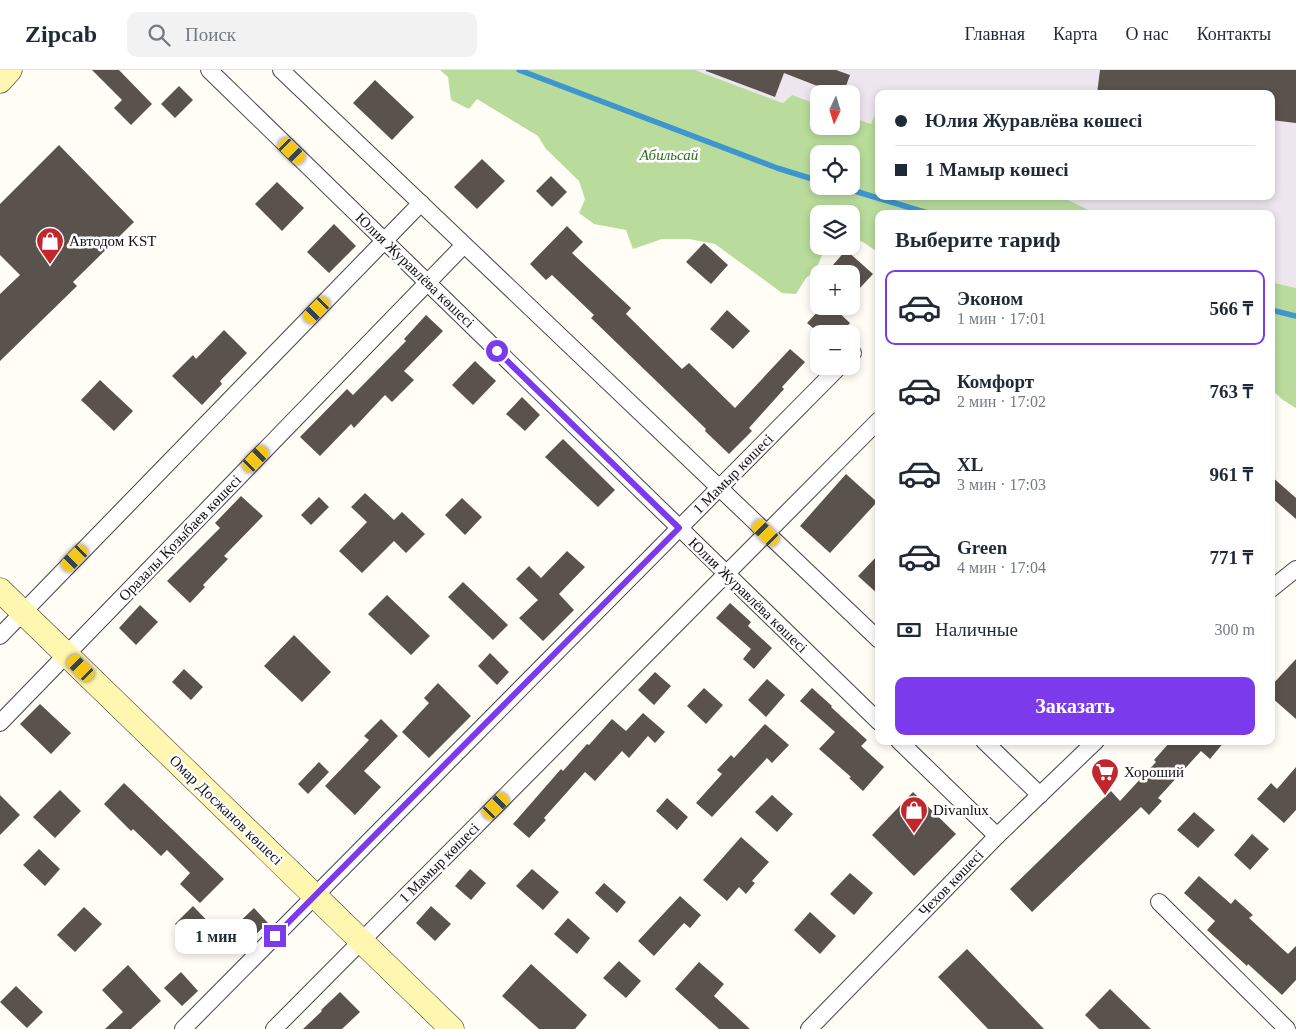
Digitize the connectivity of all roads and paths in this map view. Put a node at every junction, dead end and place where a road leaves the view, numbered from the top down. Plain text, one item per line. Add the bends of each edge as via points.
1 (10, 70) edge
2 (209, 70) edge
3 (281, 70) edge
4 (0, 81) edge
5 (421, 203) junction
6 (384, 241) junction
7 (464, 244) junction
8 (427, 282) junction
9 (831, 375) edge
10 (875, 424) edge
11 (719, 488) junction
12 (679, 528) junction
13 (766, 533) junction
14 (1296, 569) edge
15 (726, 574) junction
16 (1275, 587) edge
17 (0, 590) edge
18 (23, 612) junction
19 (0, 636) edge
20 (875, 636) edge
21 (66, 655) junction
22 (875, 718) edge
23 (0, 723) edge
24 (903, 745) edge
25 (988, 745) edge
26 (1092, 745) edge
27 (1040, 794) junction
28 (997, 836) junction
29 (315, 896) junction
30 (1159, 902) dead end
31 (361, 941) junction
32 (183, 1029) edge
33 (274, 1029) edge
34 (452, 1029) edge
35 (809, 1029) edge
36 (1287, 1029) edge

1 - 4 street
2 - 6 street, Юлия Журавлёва көшесі
3 - 5 street
5 - 6 street
5 - 7 street
6 - 8 street, Юлия Журавлёва көшесі
6 - 18 street
7 - 8 street, Оразалы Қозыбаев көшесі
7 - 11 street
8 - 12 street, Юлия Журавлёва көшесі
8 - 21 street, Оразалы Қозыбаев көшесі
9 - 11 street, 1 Мамыр көшесі
10 - 13 street, 1 Мамыр көшесі
11 - 12 street, 1 Мамыр көшесі
11 - 13 street
12 - 15 street, Юлия Журавлёва көшесі
12 - 29 street, 1 Мамыр көшесі
13 - 15 street, 1 Мамыр көшесі
13 - 20 street
14 - 16 street
15 - 22 street, Юлия Журавлёва көшесі
15 - 31 street, 1 Мамыр көшесі
17 - 18 street, Омар Досжанов көшесі
18 - 19 street
18 - 21 street, Омар Досжанов көшесі
21 - 23 street, Оразалы Қозыбаев көшесі
21 - 29 street, Омар Досжанов көшесі
24 - 28 street
25 - 27 street
26 - 27 street, Чехов көшесі
27 - 28 street, Чехов көшесі
28 - 35 street, Чехов көшесі
29 - 31 street, Омар Досжанов көшесі
29 - 32 street, 1 Мамыр көшесі
30 - 36 street
31 - 33 street, 1 Мамыр көшесі
31 - 34 street, Омар Досжанов көшесі

